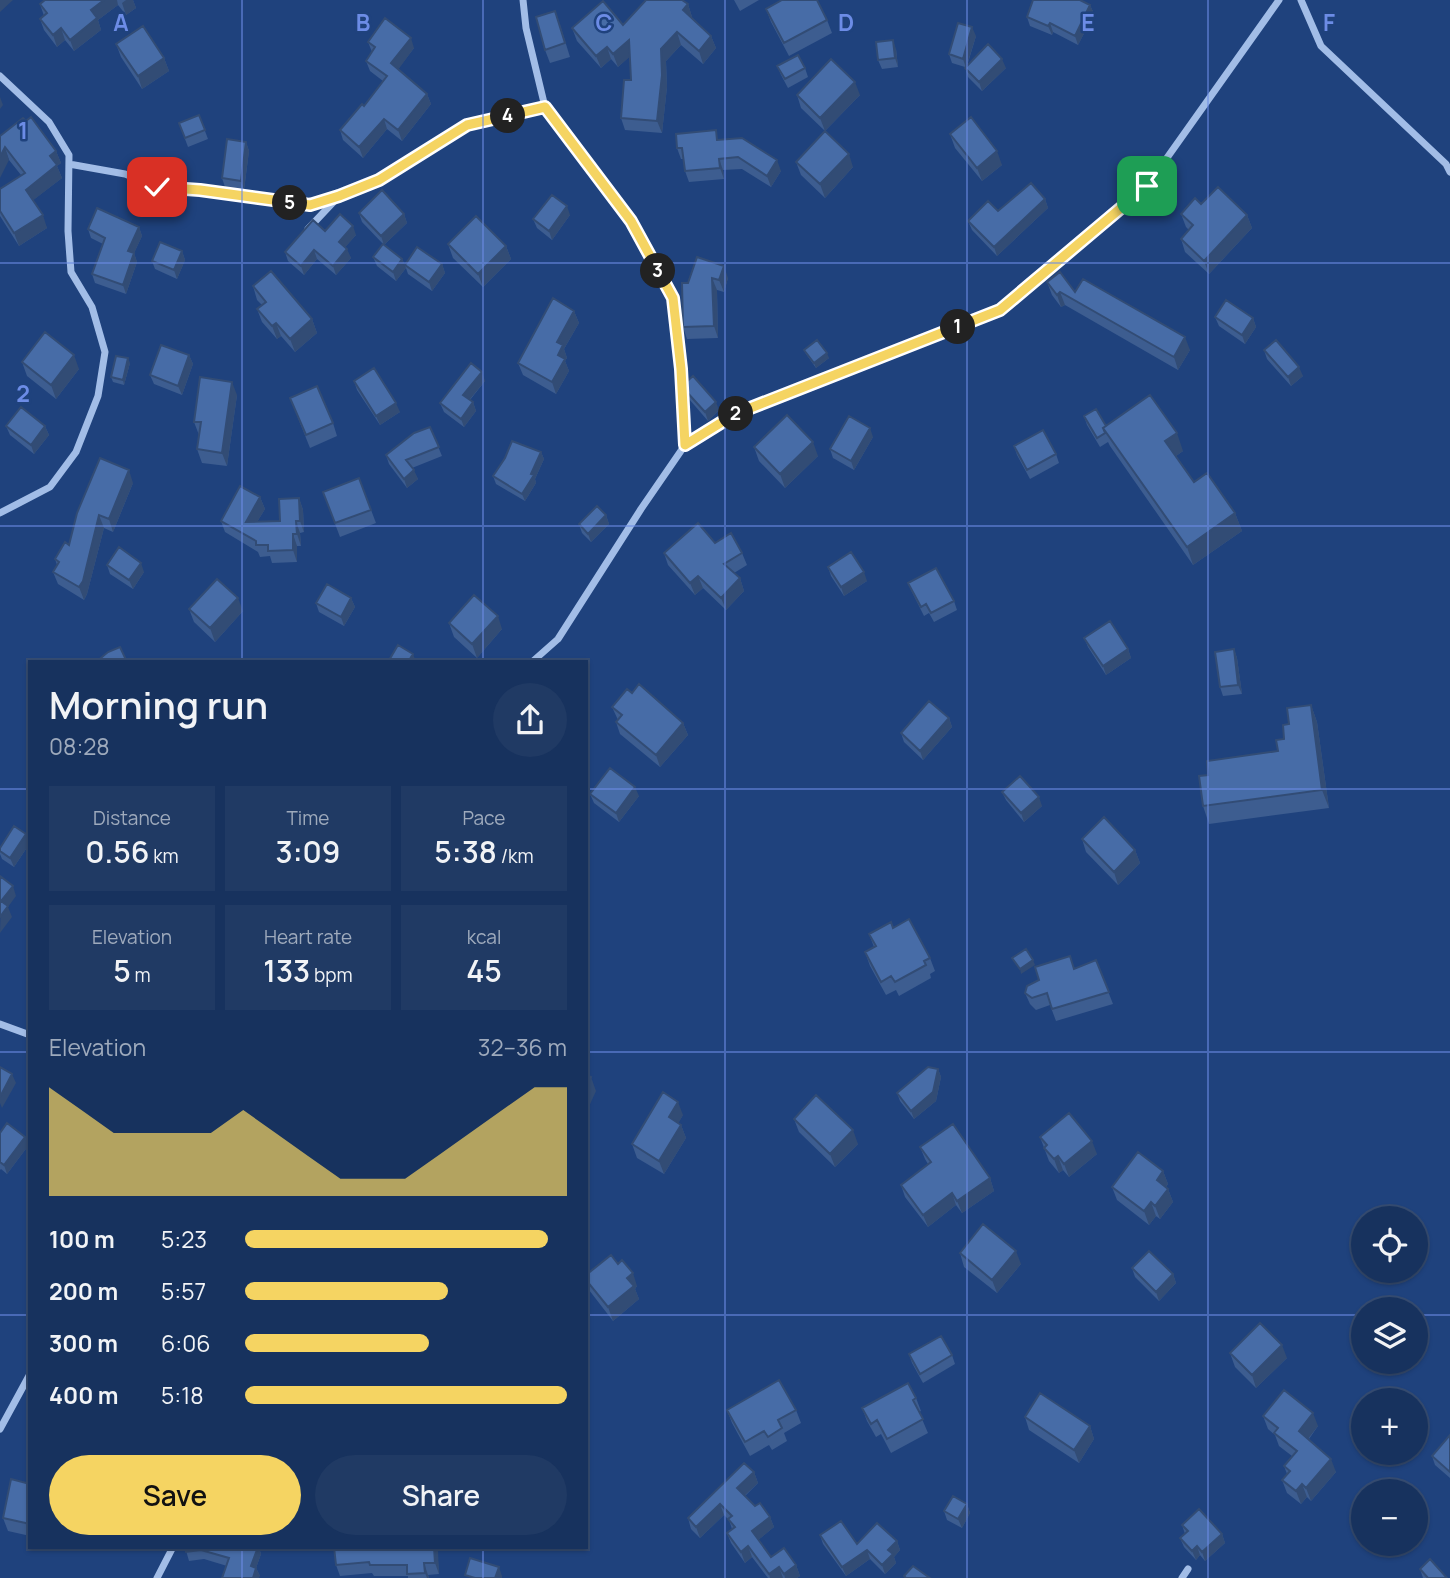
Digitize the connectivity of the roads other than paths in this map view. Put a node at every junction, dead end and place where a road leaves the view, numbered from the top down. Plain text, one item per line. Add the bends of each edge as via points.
1 (523, 0) edge
2 (1279, 0) edge
3 (1301, 0) edge
4 (0, 76) edge
5 (545, 107) junction
6 (69, 164) junction
7 (1450, 172) edge
8 (339, 196) junction
9 (300, 237) edge
10 (685, 445) junction
11 (0, 513) edge
12 (534, 660) edge
13 (0, 1024) edge
14 (28, 1034) edge
15 (28, 1378) edge
16 (0, 1429) edge
17 (172, 1549) edge
18 (1188, 1569) dead end
19 (157, 1578) edge
20 (1182, 1578) edge

1 - 5 street
2 - 10 street via 1147,186 1000,310 735,414
3 - 7 street via 1321,46 1446,163
4 - 6 street via 50,122 69,155
5 - 8 street via 467,125 379,180
5 - 10 street via 631,221 673,298
6 - 8 street via 125,174 157,187 278,202 310,205
6 - 11 street via 71,272 92,307 105,352 98,396 76,452 50,487
8 - 9 street
10 - 12 street via 558,639
13 - 14 street
15 - 16 street
17 - 19 street
18 - 20 street

